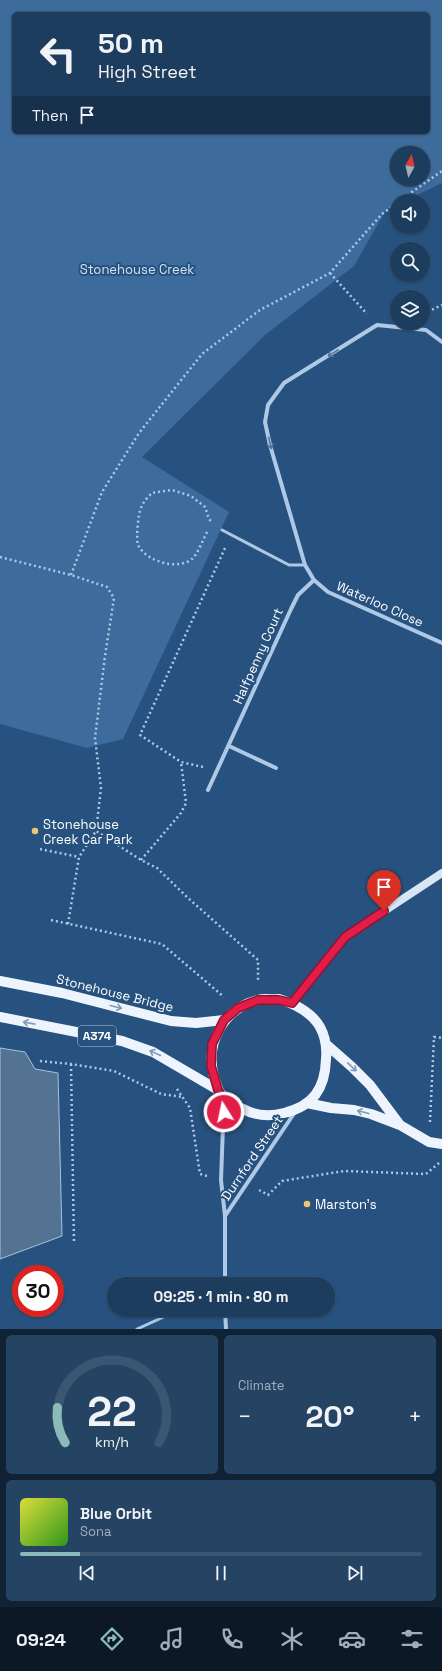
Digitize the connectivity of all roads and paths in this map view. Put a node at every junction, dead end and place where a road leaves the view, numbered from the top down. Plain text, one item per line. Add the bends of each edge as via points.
1 (442, 171) edge
2 (409, 194) edge
3 (390, 208) edge
4 (330, 273) junction
5 (442, 305) edge
6 (430, 311) edge
7 (377, 326) junction
8 (442, 342) edge
9 (209, 519) junction
10 (208, 525) dead end
11 (222, 530) joint
12 (208, 531) dead end
13 (231, 535) junction
14 (0, 557) edge
15 (305, 565) junction
16 (71, 575) junction
17 (314, 580) junction
18 (442, 643) edge
19 (229, 746) junction
20 (181, 762) junction
21 (276, 768) dead end
22 (217, 770) junction
23 (208, 790) dead end
24 (96, 831) junction
25 (40, 849) dead end
26 (79, 857) junction
27 (140, 860) junction
28 (442, 873) edge
29 (51, 920) dead end
30 (68, 924) junction
31 (0, 981) edge
32 (258, 1000) junction
33 (292, 1003) junction
34 (238, 1008) junction
35 (0, 1017) edge
36 (224, 1020) junction
37 (442, 1038) edge
38 (327, 1045) junction
39 (40, 1061) dead end
40 (71, 1064) junction
41 (173, 1086) dead end
42 (221, 1094) junction
43 (184, 1098) junction
44 (307, 1103) junction
45 (296, 1110) junction
46 (400, 1125) junction
47 (429, 1142) junction
48 (442, 1144) edge
49 (442, 1160) edge
50 (200, 1174) dead end
51 (247, 1183) junction
52 (225, 1216) junction
53 (74, 1244) dead end
54 (225, 1277) edge
55 (164, 1317) edge
56 (225, 1317) edge
57 (137, 1329) edge
58 (226, 1329) edge

1 - 2 path
3 - 4 path
4 - 7 path
4 - 16 path via 260,310 202,354 139,433 102,492
5 - 6 path
7 - 8 street via 426,330
7 -> 15 street, Waterloo Close via 284,383 268,405 265,422 270,445
9 - 10 path
9 - 11 path
9 - 12 path via 205,507 191,496 172,490 152,493 141,508 138,544 146,554 163,562 180,565 193,559
11 - 13 lane
13 - 15 lane via 289,565
13 - 20 path via 140,736
14 - 16 path
15 - 17 street, Waterloo Close
16 - 24 path via 107,587 114,598 95,738 101,788
17 - 18 street, Waterloo Close via 328,592
17 - 19 street, Halfpenny Court via 298,595
19 - 21 street
19 - 22 street, Halfpenny Court
20 - 22 path
20 - 27 path via 186,803 181,813
22 - 23 street, Halfpenny Court
24 - 26 path
24 - 27 path
25 - 26 path
26 - 30 path
27 - 32 path via 157,868 258,960
28 - 33 street via 345,937
29 - 30 path
30 - 34 path via 162,944
31 -> 36 main road, Stonehouse Bridge / A374 via 62,993 171,1021 196,1023
32 - 33 main road
32 - 34 main road
33 - 38 main road via 313,1017 321,1028
34 - 36 main road
42 -> 35 main road, A374 via 153,1052 122,1042
36 - 42 main road via 212,1044 211,1066
37 - 47 path via 434,1037
38 - 44 main road via 325,1076
38 -> 46 main road via 370,1085
39 - 40 path
40 - 43 path via 114,1071 161,1094
40 - 53 path
41 - 43 path
42 - 45 main road via 251,1113 272,1116
42 - 52 street, Durnford Street via 221,1180
43 - 50 path via 190,1108
44 - 45 main road
46 -> 44 main road via 354,1110
45 - 51 street, Durnford Street
46 - 47 main road
47 - 48 main road
49 - 51 path via 426,1174 344,1171 282,1181 268,1195
51 - 52 street, Durnford Street
52 - 54 street, Durnford Street
55 - 57 lane
56 - 58 street

